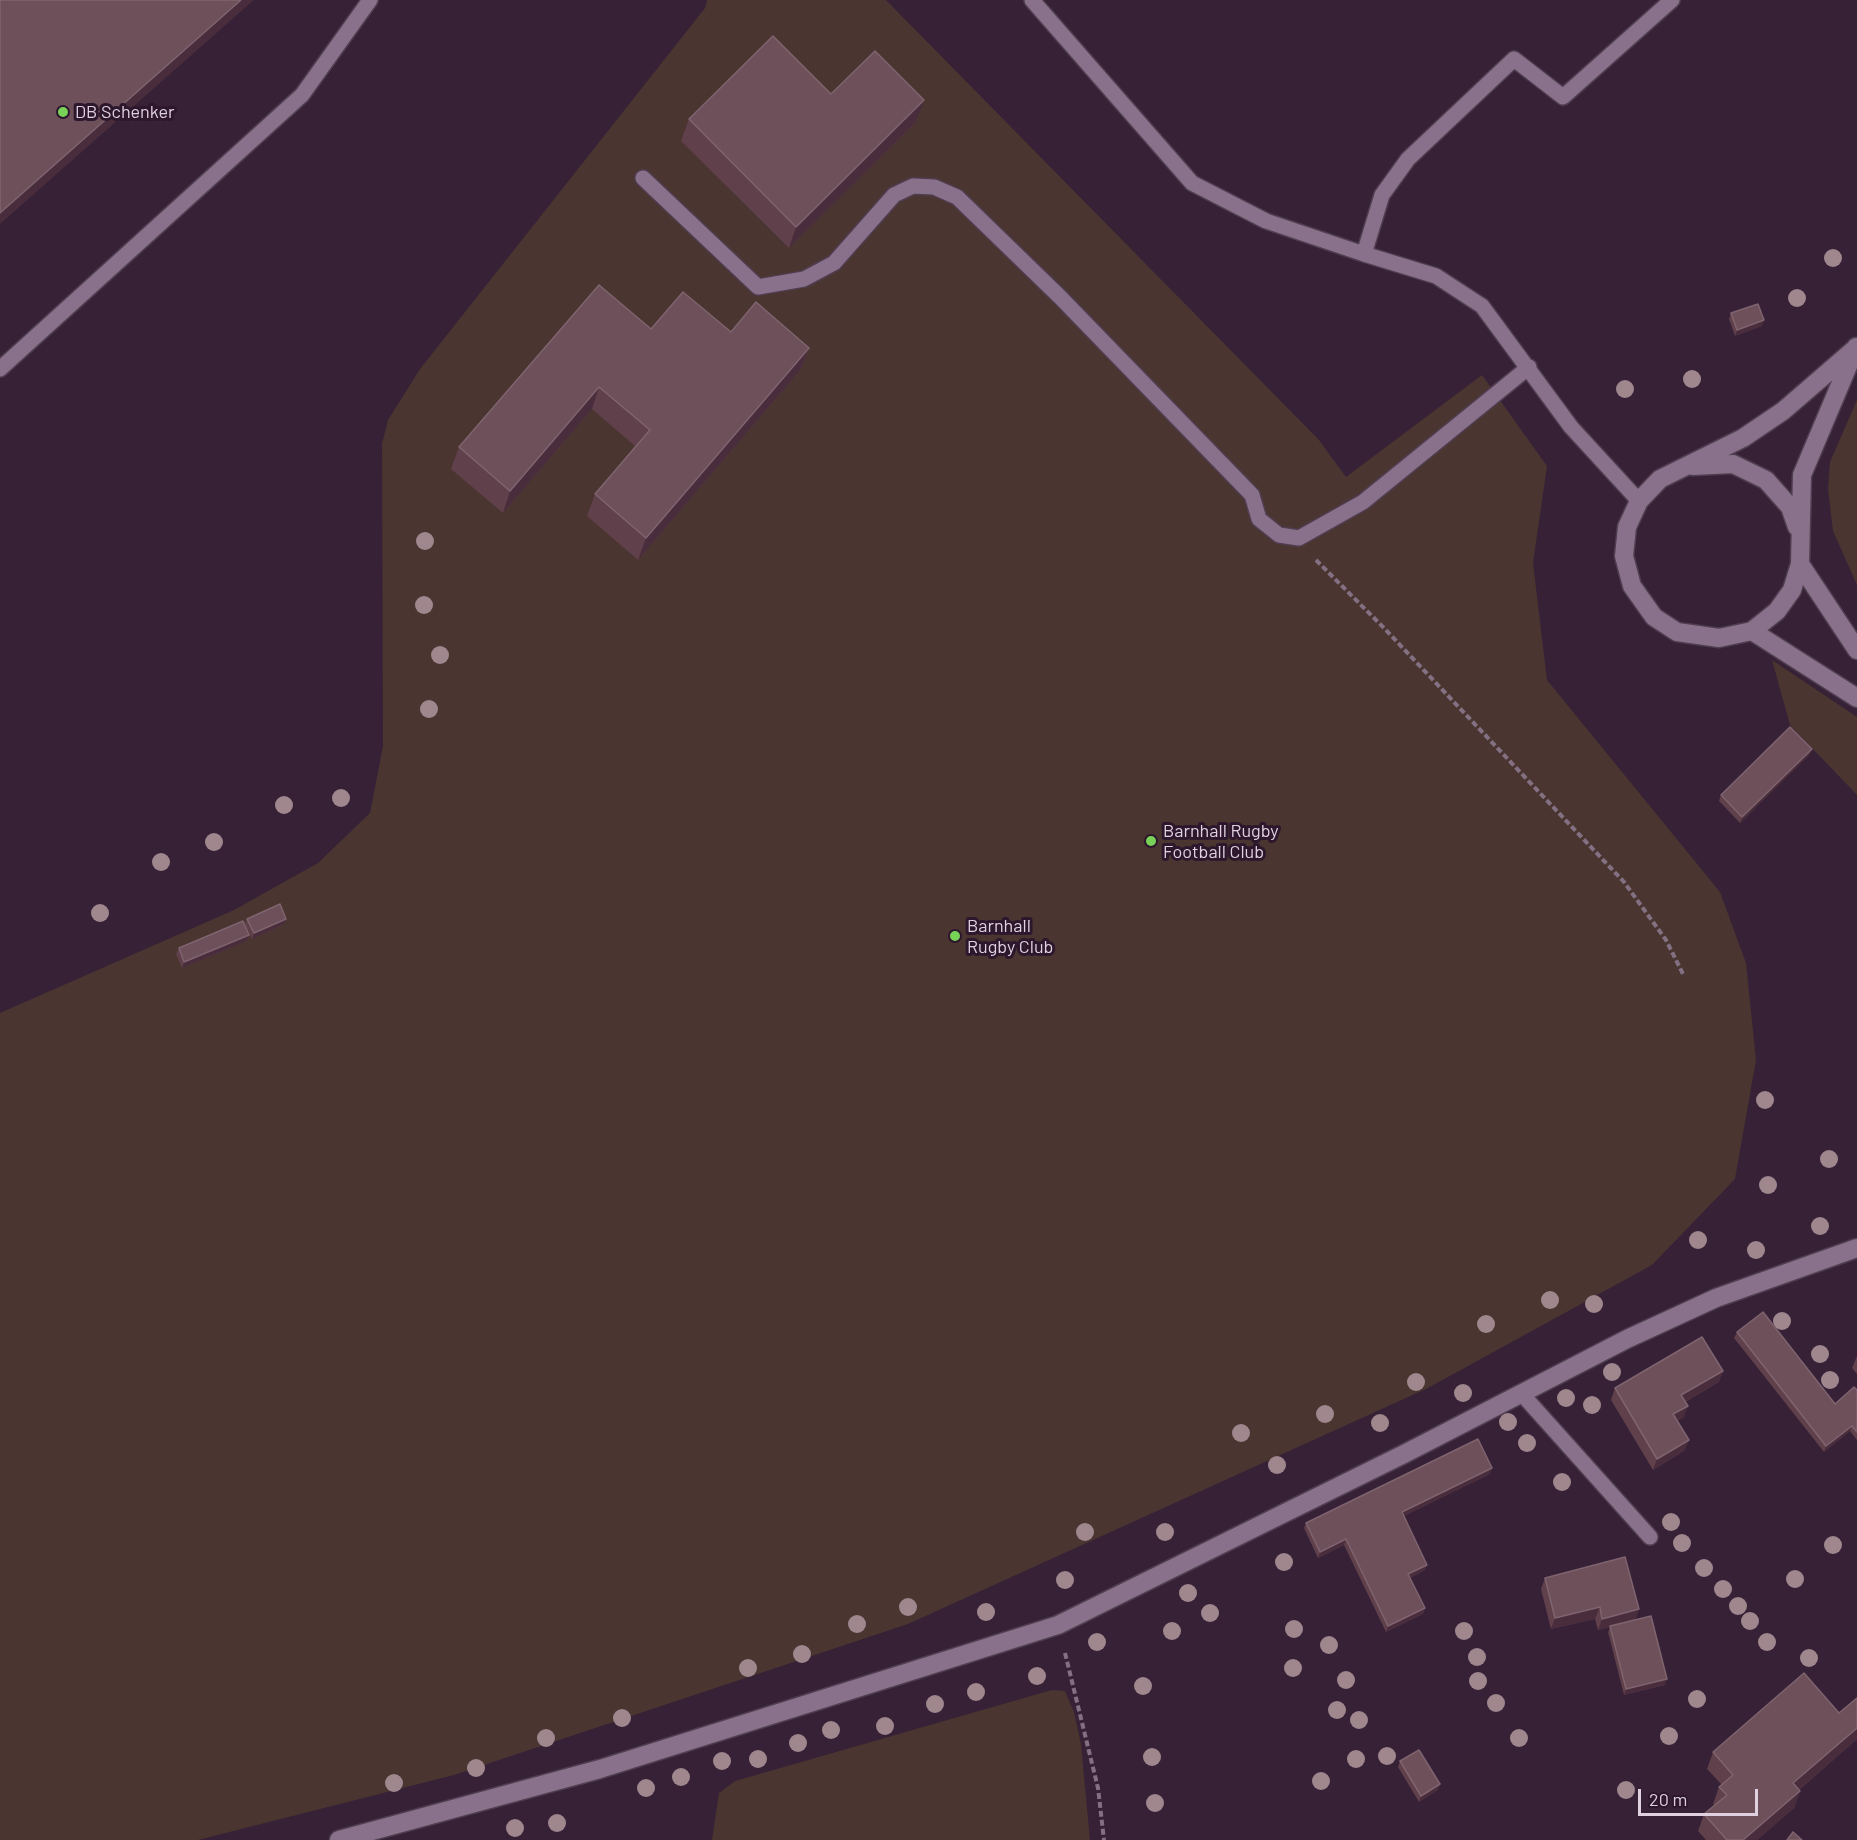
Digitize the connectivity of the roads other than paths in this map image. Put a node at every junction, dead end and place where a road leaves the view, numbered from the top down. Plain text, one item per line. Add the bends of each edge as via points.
1 (370, 0) edge
2 (1032, 0) edge
3 (1672, 0) edge
4 (643, 178) dead end
5 (1364, 254) junction
6 (1857, 347) edge
7 (1529, 367) junction
8 (0, 369) edge
9 (1685, 466) junction
10 (1639, 501) junction
11 (1800, 537) junction
12 (1800, 564) junction
13 (1752, 631) junction
14 (1857, 650) edge
15 (1857, 698) edge
16 (1857, 1248) edge
17 (1521, 1393) junction
18 (1650, 1537) dead end
19 (339, 1840) edge

1 - 8 lane via 302,95
2 - 5 lane via 1192,183 1266,220
3 - 5 lane via 1563,97 1514,59 1408,159 1383,195
4 - 7 lane via 758,287 804,279 834,263 894,195 913,186 934,187 957,197 1252,495 1259,519 1279,535 1299,538 1363,502
5 - 7 lane via 1436,276 1461,290 1482,306
6 - 9 street via 1783,411 1743,438
6 - 11 street via 1802,475
7 - 10 lane via 1571,427
9 - 10 street via 1660,480
9 - 11 street via 1733,464 1766,480 1790,507
10 - 13 street via 1627,527 1624,556 1632,586 1654,617 1677,632 1719,638
11 - 12 street
12 - 13 street via 1792,590 1777,611
12 - 14 street
13 - 15 street
16 - 17 street via 1716,1298
17 - 18 lane
17 - 19 street via 1058,1625 600,1769

